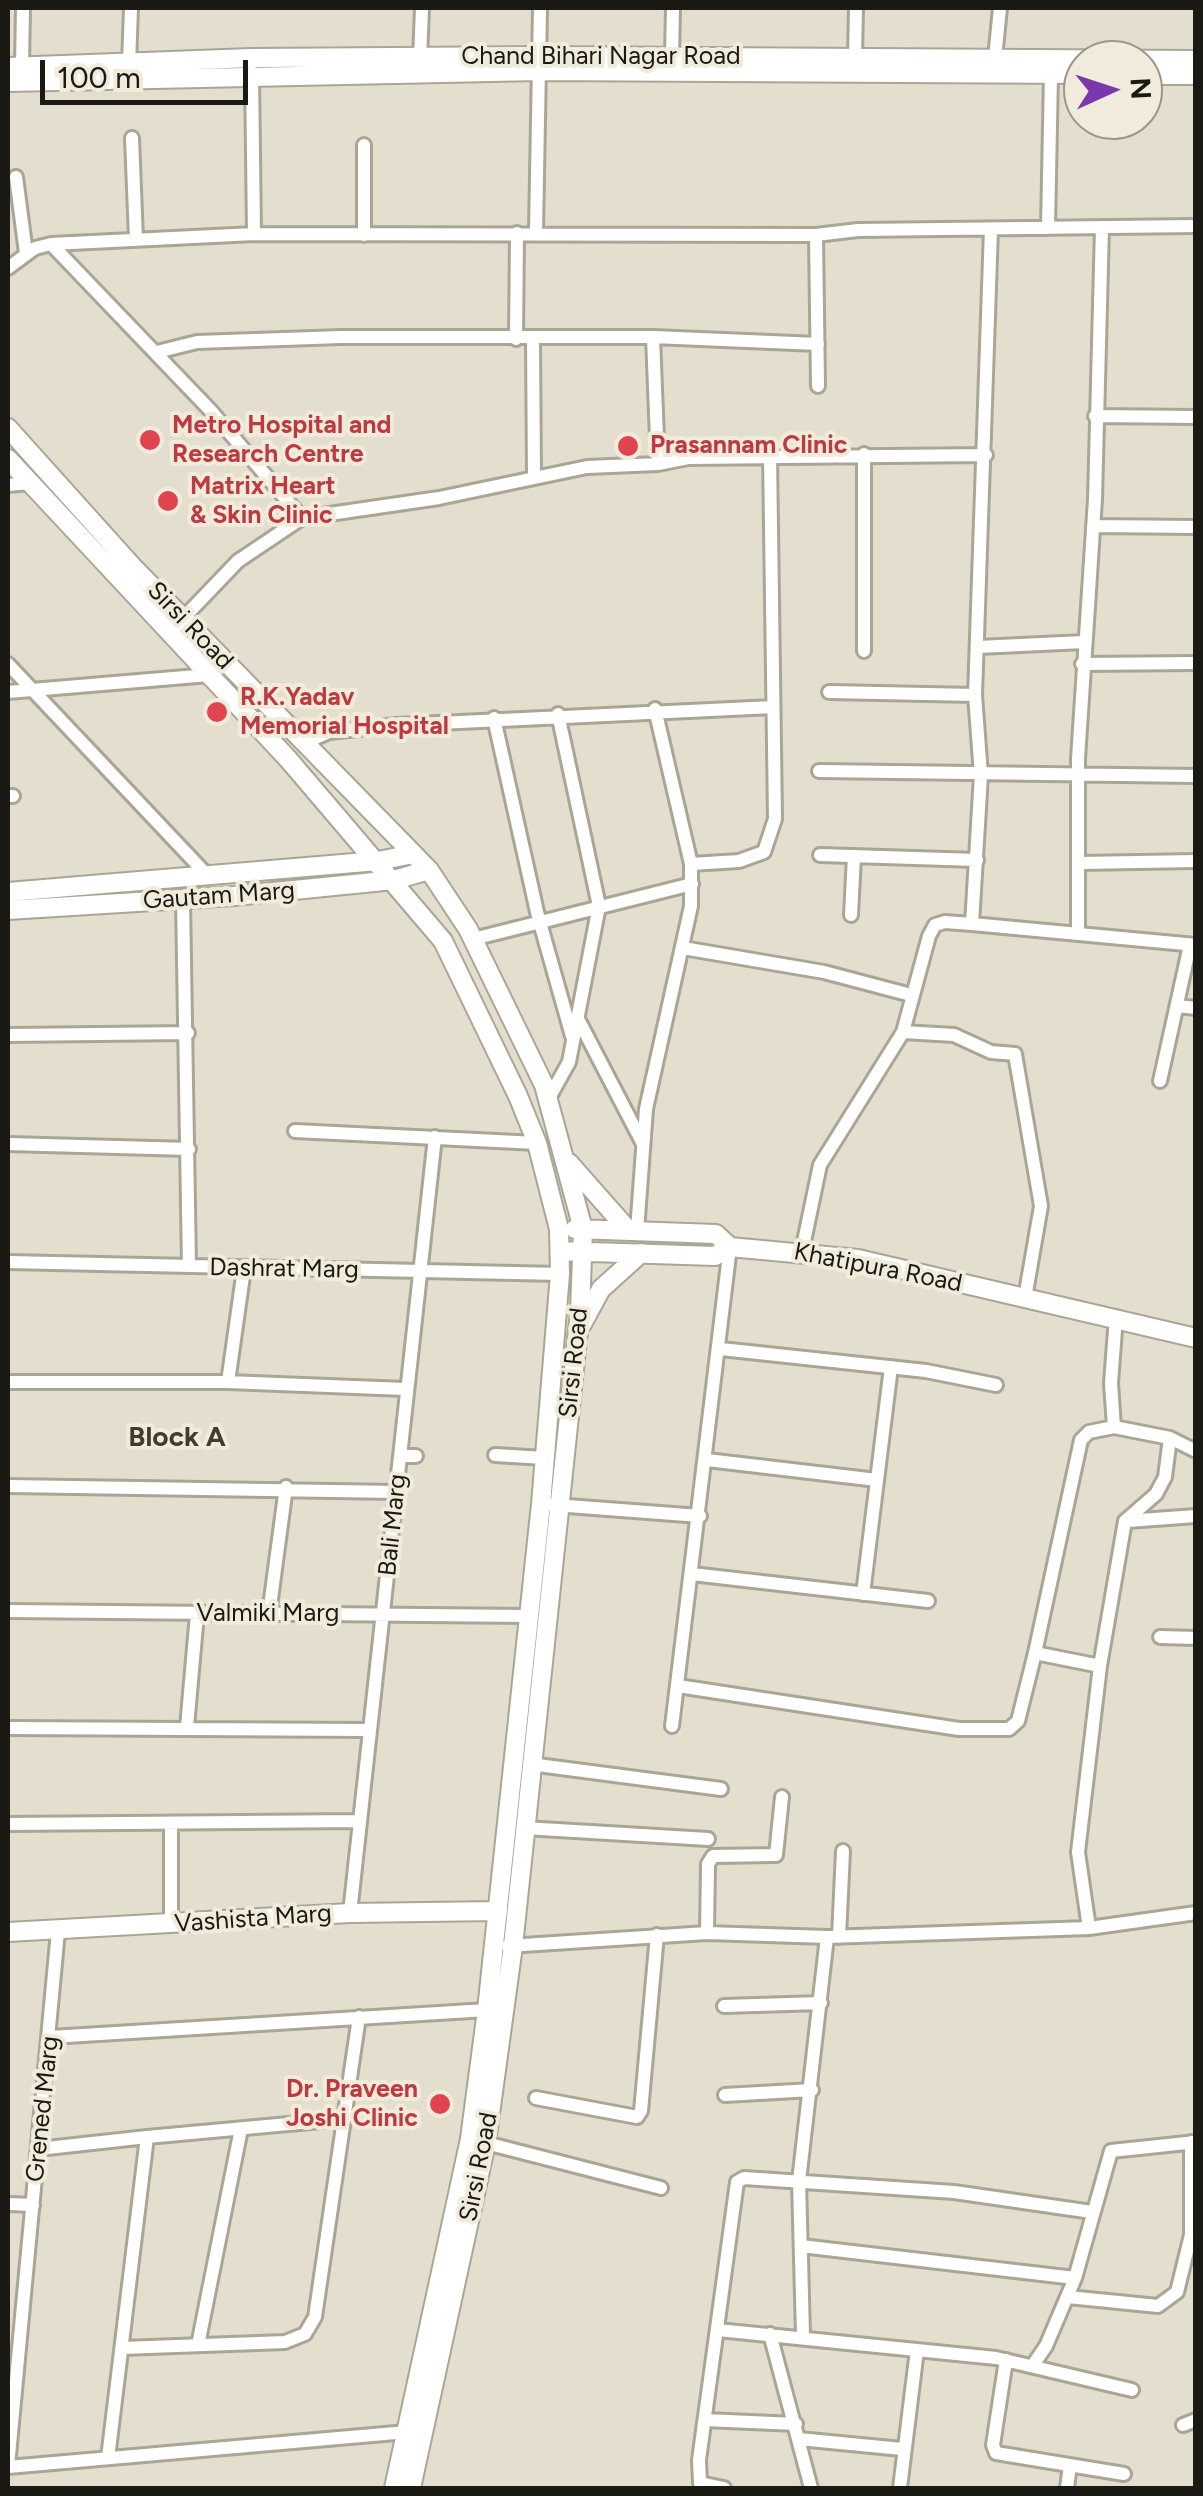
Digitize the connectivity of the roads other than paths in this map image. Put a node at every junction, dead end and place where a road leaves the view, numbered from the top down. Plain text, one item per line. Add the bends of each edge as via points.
1 (23, 8) edge
2 (131, 8) edge
3 (422, 8) edge
4 (540, 8) edge
5 (673, 8) edge
6 (856, 8) edge
7 (1000, 8) edge
8 (672, 56) junction
9 (855, 56) junction
10 (251, 58) junction
11 (995, 58) junction
12 (420, 59) junction
13 (1196, 60) edge
14 (129, 64) junction
15 (539, 64) junction
16 (14, 67) edge
17 (1050, 74) junction
18 (1063, 74) edge
19 (1163, 75) edge
20 (1196, 76) edge
21 (252, 78) junction
22 (8, 82) edge
23 (132, 138) dead end
24 (364, 145) dead end
25 (16, 177) dead end
26 (1196, 226) edge
27 (1048, 228) junction
28 (1102, 228) junction
29 (990, 229) junction
30 (536, 232) junction
31 (517, 233) junction
32 (254, 234) junction
33 (364, 234) junction
34 (816, 235) junction
35 (136, 239) junction
36 (51, 244) junction
37 (26, 253) junction
38 (8, 268) edge
39 (653, 337) junction
40 (533, 338) junction
41 (516, 339) junction
42 (818, 344) junction
43 (157, 352) junction
44 (818, 386) dead end
45 (1095, 416) junction
46 (1196, 417) edge
47 (8, 428) edge
48 (770, 454) junction
49 (864, 454) junction
50 (986, 455) junction
51 (8, 458) edge
52 (658, 464) junction
53 (534, 476) junction
54 (30, 483) junction
55 (8, 485) edge
56 (302, 518) junction
57 (1093, 526) junction
58 (1196, 528) edge
59 (183, 618) junction
60 (169, 633) junction
61 (1084, 642) junction
62 (978, 647) junction
63 (864, 652) dead end
64 (1196, 663) edge
65 (8, 664) edge
66 (1082, 664) junction
67 (209, 676) junction
68 (34, 689) junction
69 (8, 692) edge
70 (828, 692) dead end
71 (975, 694) junction
72 (773, 707) junction
73 (656, 709) junction
74 (558, 714) junction
75 (494, 718) junction
76 (304, 743) junction
77 (819, 771) dead end
78 (1079, 772) junction
79 (981, 775) junction
80 (1196, 776) edge
81 (413, 854) junction
82 (820, 855) dead end
83 (854, 856) junction
84 (977, 860) junction
85 (1196, 861) edge
86 (378, 862) junction
87 (1080, 863) junction
88 (691, 864) junction
89 (429, 870) junction
90 (208, 876) junction
91 (394, 880) junction
92 (692, 884) junction
93 (8, 892) edge
94 (183, 899) junction
95 (599, 906) junction
96 (8, 910) edge
97 (851, 915) dead end
98 (540, 922) junction
99 (972, 924) junction
100 (1078, 934) junction
101 (473, 940) junction
102 (1193, 945) edge
103 (683, 948) junction
104 (912, 996) junction
105 (1177, 1006) junction
106 (1196, 1008) edge
107 (577, 1018) junction
108 (903, 1032) junction
109 (188, 1033) junction
110 (8, 1035) edge
111 (573, 1039) junction
112 (1160, 1081) dead end
113 (549, 1098) junction
114 (295, 1132) dead end
115 (436, 1137) junction
116 (537, 1143) junction
117 (8, 1144) edge
118 (644, 1146) junction
119 (189, 1149) junction
120 (568, 1163) junction
121 (559, 1229) junction
122 (584, 1229) junction
123 (633, 1231) junction
124 (730, 1246) junction
125 (802, 1251) junction
126 (560, 1252) junction
127 (586, 1252) junction
128 (641, 1252) junction
129 (8, 1262) edge
130 (189, 1266) junction
131 (244, 1269) junction
132 (418, 1272) junction
133 (560, 1274) junction
134 (1026, 1298) junction
135 (1116, 1317) junction
136 (575, 1337) junction
137 (1196, 1338) edge
138 (721, 1349) junction
139 (891, 1367) junction
140 (8, 1382) edge
141 (228, 1382) junction
142 (996, 1385) dead end
143 (406, 1389) junction
144 (1114, 1426) junction
145 (1170, 1438) junction
146 (1196, 1451) edge
147 (495, 1455) dead end
148 (400, 1456) junction
149 (416, 1456) dead end
150 (544, 1458) junction
151 (707, 1460) junction
152 (877, 1480) junction
153 (8, 1486) edge
154 (286, 1487) junction
155 (397, 1492) junction
156 (550, 1504) junction
157 (700, 1516) junction
158 (1196, 1516) edge
159 (1125, 1521) junction
160 (692, 1574) junction
161 (863, 1594) junction
162 (928, 1601) dead end
163 (8, 1611) edge
164 (196, 1614) junction
165 (268, 1614) junction
166 (383, 1615) junction
167 (528, 1616) junction
168 (1160, 1638) dead end
169 (1196, 1638) edge
170 (1035, 1654) junction
171 (1100, 1666) junction
172 (678, 1686) junction
173 (672, 1726) dead end
174 (187, 1727) junction
175 (8, 1728) edge
176 (369, 1730) junction
177 (530, 1764) junction
178 (722, 1789) dead end
179 (782, 1797) dead end
180 (358, 1820) junction
181 (8, 1824) edge
182 (170, 1824) junction
183 (524, 1828) junction
184 (708, 1839) dead end
185 (843, 1851) dead end
186 (498, 1911) junction
187 (350, 1913) junction
188 (1196, 1913) edge
189 (170, 1924) junction
190 (1089, 1928) junction
191 (58, 1931) junction
192 (8, 1932) edge
193 (707, 1932) junction
194 (657, 1935) junction
195 (833, 1937) junction
196 (504, 1946) junction
197 (821, 2003) junction
198 (724, 2006) dead end
199 (487, 2010) junction
200 (359, 2017) junction
201 (51, 2037) junction
202 (812, 2090) junction
203 (725, 2096) dead end
204 (536, 2098) dead end
205 (343, 2119) junction
206 (241, 2129) junction
207 (147, 2138) junction
208 (478, 2141) junction
209 (1193, 2142) edge
210 (38, 2148) junction
211 (799, 2182) junction
212 (661, 2188) dead end
213 (8, 2204) edge
214 (32, 2205) junction
215 (1092, 2212) junction
216 (801, 2246) junction
217 (1076, 2278) junction
218 (1068, 2296) junction
219 (14, 2306) edge
220 (718, 2330) junction
221 (770, 2334) junction
222 (803, 2335) junction
223 (198, 2346) junction
224 (122, 2348) junction
225 (918, 2350) junction
226 (1006, 2360) junction
227 (1033, 2365) junction
228 (1132, 2390) dead end
229 (704, 2420) junction
230 (796, 2424) junction
231 (407, 2432) junction
232 (800, 2439) junction
233 (902, 2449) junction
234 (108, 2458) junction
235 (1070, 2465) junction
236 (8, 2466) edge
237 (1124, 2474) dead end
238 (394, 2488) edge
239 (411, 2488) edge
240 (724, 2488) edge
241 (811, 2488) edge
242 (900, 2488) edge
243 (1067, 2488) edge

1 - 16 street
2 - 14 street
3 - 12 street
4 - 15 street
5 - 8 street
6 - 9 street
7 - 11 street
8 - 9 street, Chand Bihari Nagar Road
8 - 15 street, Chand Bihari Nagar Road
9 - 11 street, Chand Bihari Nagar Road
10 - 12 street, Chand Bihari Nagar Road
10 - 14 street, Chand Bihari Nagar Road
10 - 21 street
11 - 13 street, Chand Bihari Nagar Road
12 - 15 street, Chand Bihari Nagar Road
14 - 16 street, Chand Bihari Nagar Road
15 - 17 street, Chand Bihari Nagar Road
15 - 21 street, Chand Bihari Nagar Road
15 - 30 street
17 - 18 street, Chand Bihari Nagar Road
17 - 27 street
19 - 20 street
21 - 22 street, Chand Bihari Nagar Road
21 - 32 street
23 - 35 street
24 - 33 street
25 - 37 street
26 - 28 street
27 - 28 street
27 - 29 street
28 - 45 street
29 - 34 street
29 - 50 street
30 - 31 street
30 - 34 street
31 - 33 street
31 - 41 street
32 - 33 street
32 - 35 street
34 - 42 street
35 - 36 street
36 - 37 street
36 - 43 street
37 - 38 street
39 - 40 street
39 - 42 street
39 - 52 street
40 - 41 street
40 - 53 street
41 - 43 street via 341,336 197,342
42 - 44 street
43 - 56 street
45 - 46 street
45 - 57 street
47 - 59 street, Sirsi Road
48 - 49 street
48 - 52 street
48 - 72 street
49 - 50 street
49 - 63 street
50 - 62 street
51 - 54 street, Sirsi Road
52 - 53 street
53 - 56 street
54 - 55 street
54 - 60 street, Sirsi Road
56 - 59 street via 238,561
57 - 58 street
57 - 61 street
59 - 60 street
59 - 76 street, Sirsi Road
60 - 67 street, Sirsi Road
61 - 62 street
61 - 66 street
62 - 71 street
64 - 66 street
65 - 68 street
66 - 78 street
67 - 68 street
67 - 86 street, Sirsi Road
68 - 69 street
68 - 90 street
70 - 71 street
71 - 79 street
72 - 73 street
72 - 88 street via 777,769 770,846 739,860
73 - 74 street
73 - 88 street
74 - 75 street
74 - 95 street
75 - 76 street via 329,732
75 - 98 street
76 - 81 street, Sirsi Road
77 - 79 street
78 - 79 street
78 - 80 street
78 - 87 street
79 - 84 street
81 - 86 street, Gautam Marg
81 - 89 street, Sirsi Road
82 - 83 street
83 - 84 street
83 - 97 street
84 - 99 street
85 - 87 street
86 - 90 street, Gautam Marg
86 - 91 street, Sirsi Road
87 - 100 street
88 - 92 street
89 - 91 street, Gautam Marg
89 - 101 street, Sirsi Road
90 - 93 street, Gautam Marg
91 - 94 street, Gautam Marg
91 - 116 street, Sirsi Road via 442,941
92 - 95 street
92 - 103 street
94 - 96 street, Gautam Marg
94 - 109 street
95 - 98 street
95 - 107 street
98 - 101 street
98 - 111 street
99 - 100 street
99 - 104 street via 935,925
100 - 102 street
101 - 113 street, Sirsi Road
102 - 105 street
103 - 104 street via 824,972
103 - 118 street via 646,1109
104 - 108 street
105 - 106 street
105 - 112 street
107 - 111 street
107 - 118 street
108 - 125 street via 820,1165
108 - 134 street via 954,1035 1015,1054 1041,1206
109 - 110 street
109 - 119 street
111 - 113 street
113 - 120 street, Sirsi Road
114 - 115 street
115 - 116 street
115 - 132 street, Bali Marg
116 - 121 street, Sirsi Road
117 - 119 street
118 - 123 street
119 - 130 street
120 - 122 street, Sirsi Road
120 - 123 street
121 - 122 street, Khatipura Road
121 - 126 street, Sirsi Road
122 - 123 street, Khatipura Road
122 - 127 street, Sirsi Road
123 - 124 street, Khatipura Road via 716,1234
124 - 125 street, Khatipura Road
124 - 128 street via 715,1256
124 - 138 street
125 - 134 street, Khatipura Road
126 - 127 street
126 - 133 street, Sirsi Road
127 - 128 street
127 - 136 street, Sirsi Road
128 - 136 street via 601,1289
129 - 130 street, Dashrat Marg
130 - 131 street, Dashrat Marg
131 - 132 street, Dashrat Marg
131 - 141 street
132 - 133 street, Dashrat Marg
132 - 143 street, Bali Marg
133 - 150 street, Sirsi Road
134 - 135 street, Khatipura Road
135 - 137 street, Khatipura Road
135 - 144 street
136 - 156 street, Sirsi Road
138 - 139 street
138 - 151 street
139 - 142 street
139 - 152 street
140 - 141 street
141 - 143 street
143 - 148 street, Bali Marg
144 - 145 street
144 - 170 street via 1081,1440
145 - 146 street
145 - 159 street via 1156,1494
147 - 150 street
148 - 149 street
148 - 155 street, Bali Marg
150 - 156 street, Sirsi Road
151 - 152 street
151 - 157 street
152 - 161 street
153 - 154 street
154 - 155 street
154 - 165 street
155 - 166 street, Bali Marg
156 - 157 street
156 - 167 street, Sirsi Road
156 - 177 street, Sirsi Road
157 - 160 street
158 - 159 street
159 - 171 street
160 - 161 street
160 - 172 street
161 - 162 street
163 - 164 street, Valmiki Marg
164 - 165 street, Valmiki Marg
164 - 174 street
165 - 166 street, Valmiki Marg
166 - 167 street, Valmiki Marg
166 - 176 street, Bali Marg
167 - 186 street, Sirsi Road
168 - 169 street
170 - 171 street
170 - 172 street via 1018,1721 1010,1729 959,1729
171 - 190 street via 1078,1852
172 - 173 street
174 - 175 street
174 - 176 street
176 - 180 street, Bali Marg
177 - 178 street
177 - 183 street, Sirsi Road
179 - 193 street via 776,1855 712,1856
180 - 182 street
180 - 187 street, Bali Marg
181 - 182 street
182 - 189 street
183 - 184 street
183 - 196 street, Sirsi Road
185 - 195 street
186 - 187 street, Vashista Marg
186 - 196 street, Sirsi Road
187 - 189 street, Vashista Marg
188 - 190 street
189 - 191 street, Vashista Marg
190 - 195 street
191 - 192 street, Vashista Marg
191 - 201 street, Grened Marg
193 - 194 street
193 - 195 street
194 - 196 street
194 - 204 street via 637,2117
195 - 197 street
196 - 199 street, Sirsi Road
196 - 208 street, Sirsi Road
197 - 198 street
197 - 202 street
199 - 200 street
199 - 208 street, Sirsi Road
200 - 201 street
200 - 205 street
201 - 210 street, Grened Marg
202 - 203 street
202 - 211 street
205 - 206 street
205 - 223 street via 314,2317 306,2334 285,2342
206 - 207 street
206 - 223 street
207 - 210 street
207 - 224 street
208 - 212 street
208 - 231 street, Sirsi Road
208 - 239 street, Sirsi Road
209 - 215 street via 1110,2150
209 - 218 street via 1191,2235 1177,2292 1158,2306
210 - 214 street, Grened Marg
211 - 215 street via 954,2192
211 - 216 street
211 - 220 street via 744,2178 732,2189
213 - 214 street
214 - 219 street, Grened Marg
215 - 217 street
216 - 217 street
216 - 222 street
217 - 218 street
218 - 227 street
219 - 236 street, Grened Marg
220 - 221 street
220 - 229 street
221 - 222 street
221 - 230 street
222 - 225 street
223 - 224 street
224 - 234 street
225 - 226 street
225 - 233 street
226 - 227 street
226 - 235 street via 996,2453
227 - 228 street
229 - 230 street
229 - 240 street via 700,2482
230 - 232 street
231 - 234 street, Grened Marg
231 - 238 street, Sirsi Road
232 - 233 street
232 - 241 street
233 - 242 street
234 - 236 street, Grened Marg
235 - 237 street
235 - 243 street

